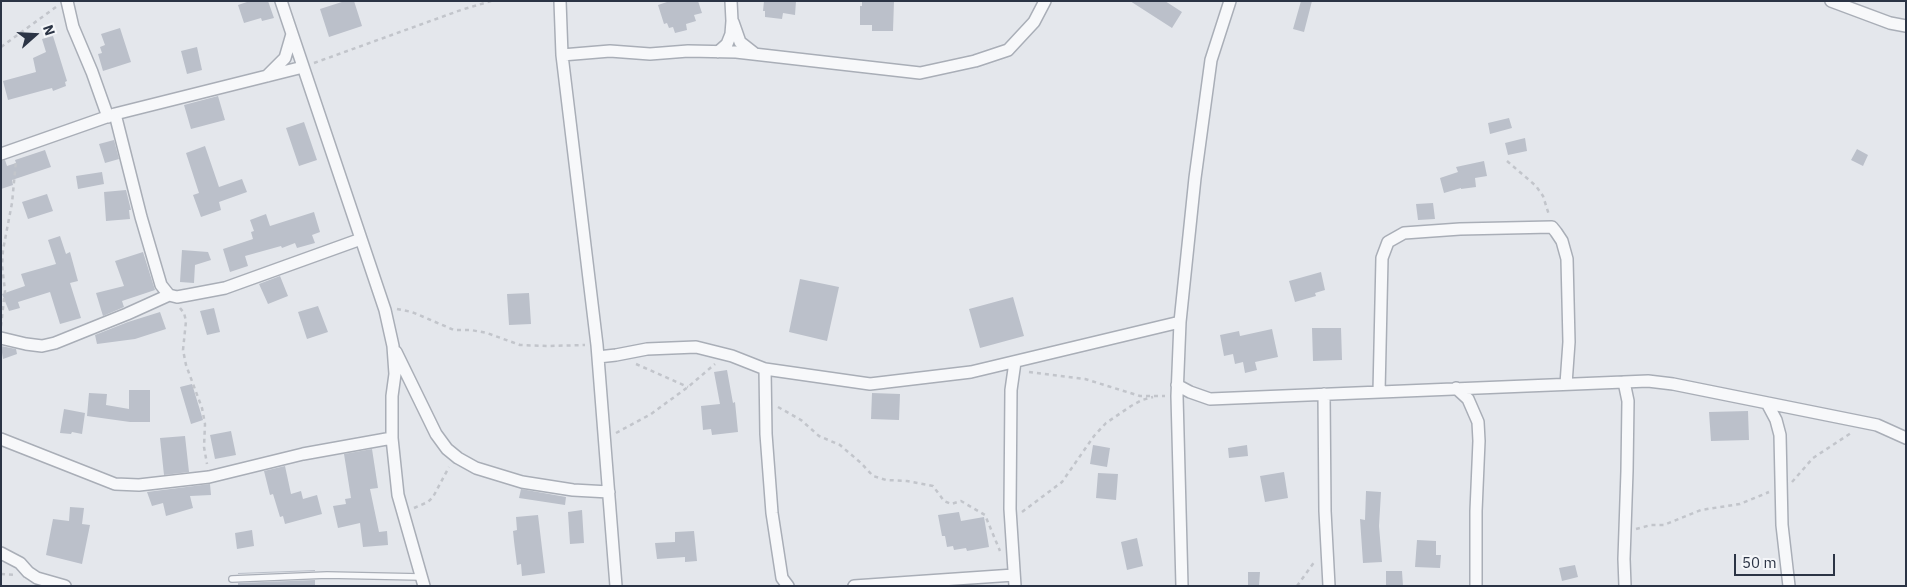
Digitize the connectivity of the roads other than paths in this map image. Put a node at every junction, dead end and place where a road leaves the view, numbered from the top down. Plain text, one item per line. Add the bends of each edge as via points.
1 (67, 1) edge
2 (281, 1) edge
3 (560, 1) edge
4 (731, 1) edge
5 (1045, 1) edge
6 (1230, 1) edge
7 (1832, 1) edge
8 (732, 20) junction
9 (1906, 26) edge
10 (292, 34) junction
11 (718, 52) junction
12 (757, 54) junction
13 (562, 55) junction
14 (303, 67) junction
15 (266, 77) junction
16 (111, 115) junction
17 (1, 154) edge
18 (360, 239) junction
19 (164, 297) junction
20 (1180, 322) junction
21 (1, 338) edge
22 (393, 346) junction
23 (597, 351) junction
24 (1015, 366) junction
25 (765, 369) junction
26 (1624, 382) junction
27 (1566, 384) junction
28 (1456, 388) junction
29 (1177, 390) junction
30 (1379, 392) junction
31 (1324, 394) junction
32 (1767, 403) junction
33 (392, 438) junction
34 (1906, 438) edge
35 (1, 439) edge
36 (609, 492) junction
37 (1, 553) edge
38 (232, 579) dead end
39 (1014, 580) edge
40 (422, 581) edge
41 (784, 583) edge
42 (65, 586) edge
43 (616, 586) edge
44 (854, 586) edge
45 (1182, 586) edge
46 (1329, 586) edge
47 (1476, 586) edge
48 (1625, 586) edge
49 (1789, 586) edge

1 - 16 street via 73,27
2 - 10 street
3 - 13 street
4 - 8 street
5 - 12 street via 1034,22 1008,50 975,62 920,73
6 - 20 street via 1211,60
7 - 9 street
8 - 11 street via 727,44
8 - 12 street via 740,42
10 - 14 street
10 - 15 street via 284,58
11 - 12 street
11 - 13 street via 650,54 610,51
13 - 23 street
14 - 15 street
14 - 18 street
15 - 16 street
16 - 17 street
16 - 19 street
18 - 19 street via 224,288
18 - 22 street via 385,310
19 - 21 street via 55,343 42,346
20 - 24 street
20 - 29 street
22 - 33 street
22 - 36 street via 436,434 458,458 476,468 522,482
23 - 25 street via 616,356 647,349 696,347
23 - 36 street
24 - 25 street via 870,384
24 - 39 street via 1011,390
25 - 41 street via 772,513
26 - 27 street
26 - 32 street via 1673,384
26 - 48 street via 1628,401
27 - 28 street
27 - 30 street via 1569,342 1567,259 1562,241 1552,227 1460,229 1404,233 1388,242 1382,258
28 - 30 street
28 - 47 street via 1468,400 1478,422
29 - 31 street via 1210,399
29 - 45 street
30 - 31 street
31 - 46 street
32 - 34 street via 1877,425
32 - 49 street via 1780,435 1782,525
33 - 35 street via 303,454 209,477 139,485 115,484
33 - 40 street via 398,495
36 - 43 street
37 - 42 street via 20,562 37,578
38 - 40 lane via 327,575
39 - 44 street

